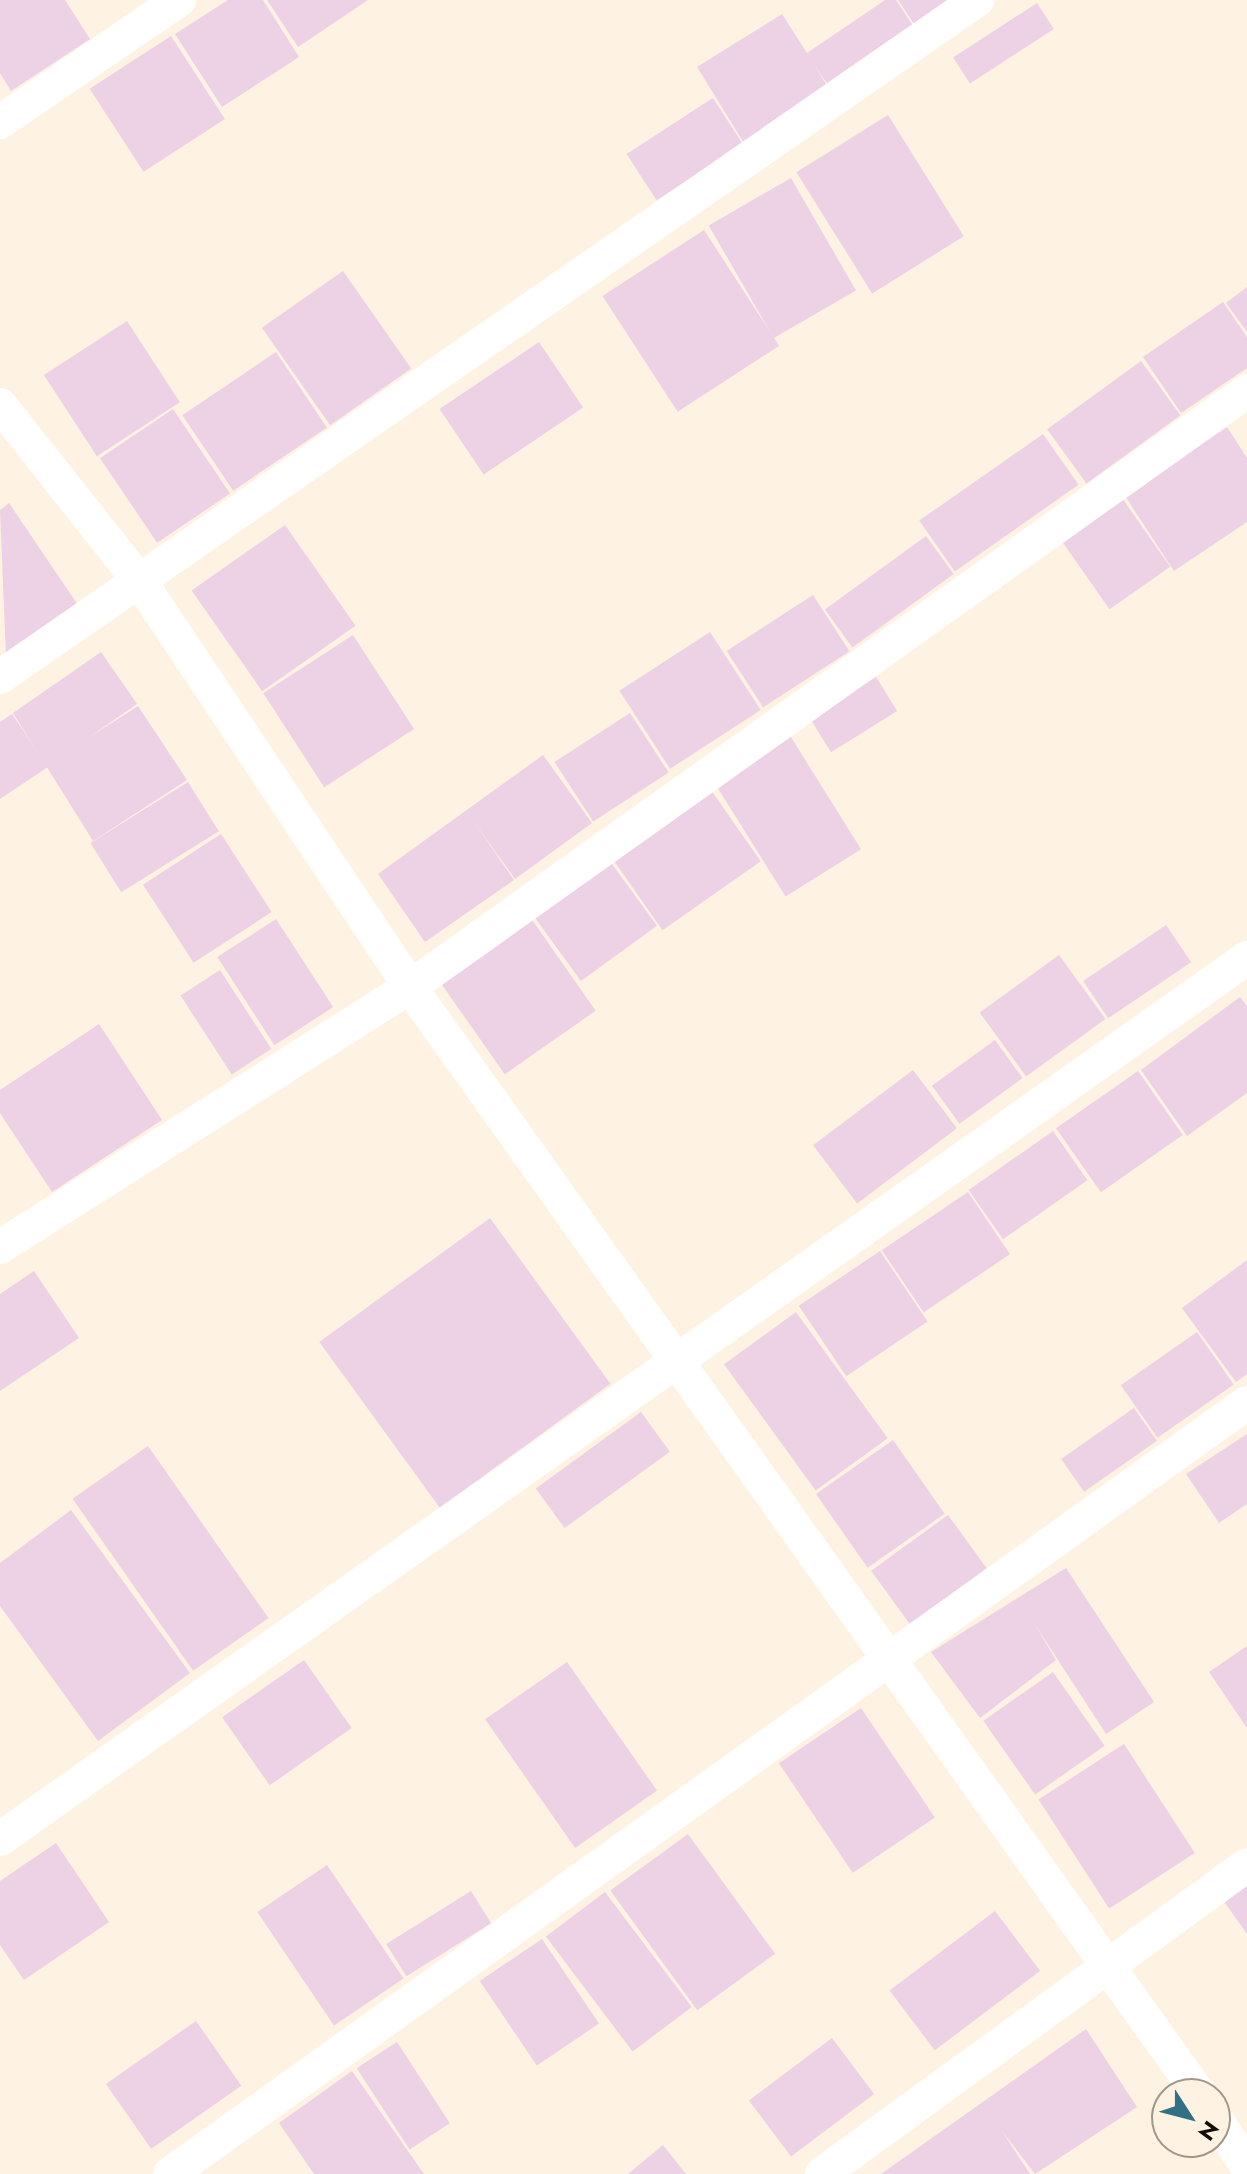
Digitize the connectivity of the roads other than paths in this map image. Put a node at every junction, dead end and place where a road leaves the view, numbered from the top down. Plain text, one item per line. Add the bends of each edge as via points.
1 (179, 0) edge
2 (977, 0) edge
3 (0, 122) edge
4 (1247, 391) edge
5 (0, 405) edge
6 (141, 583) junction
7 (0, 677) edge
8 (1247, 958) edge
9 (410, 987) junction
10 (0, 1247) edge
11 (679, 1364) junction
12 (1247, 1403) edge
13 (891, 1657) junction
14 (0, 1839) edge
15 (1247, 1865) edge
16 (1112, 1963) junction
17 (1188, 2078) edge
18 (1231, 2140) edge
19 (1245, 2159) edge
20 (170, 2174) edge
21 (822, 2174) edge

1 - 3 street
2 - 6 street
4 - 9 street
5 - 6 street
6 - 7 street
6 - 9 street
8 - 11 street
9 - 10 street
9 - 11 street
11 - 13 street
11 - 14 street
12 - 13 street
13 - 16 street
13 - 20 street
15 - 16 street
16 - 17 street
16 - 21 street
18 - 19 street

